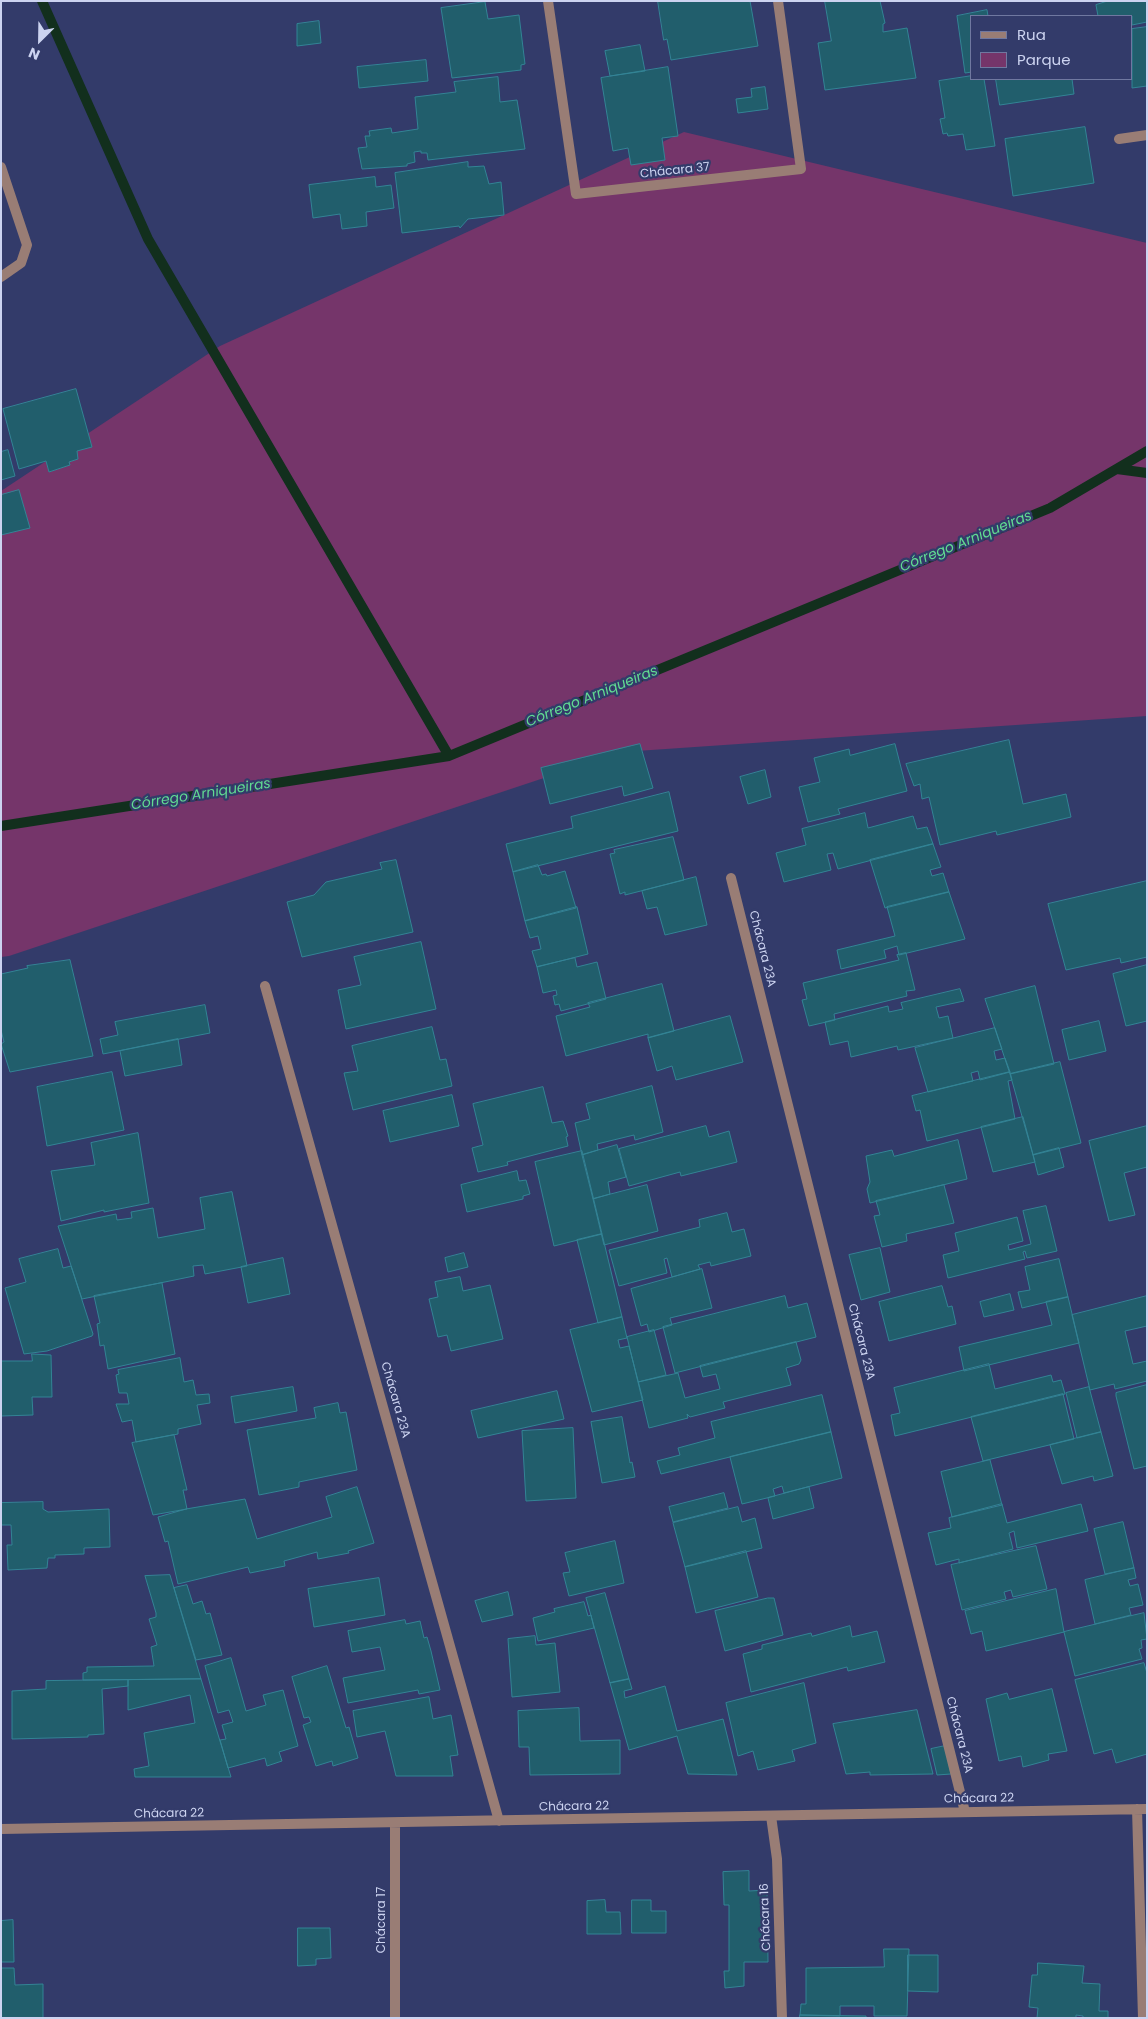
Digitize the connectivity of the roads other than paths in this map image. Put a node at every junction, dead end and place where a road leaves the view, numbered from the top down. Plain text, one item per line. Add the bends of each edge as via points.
1 (548, 1) edge
2 (778, 1) edge
3 (1147, 135) edge
4 (1119, 139) dead end
5 (1, 168) edge
6 (1, 277) edge
7 (732, 878) dead end
8 (266, 986) dead end
9 (1142, 1809) edge
10 (965, 1812) junction
11 (771, 1816) junction
12 (499, 1821) junction
13 (395, 1823) junction
14 (1, 1829) edge
15 (395, 2018) edge
16 (782, 2018) edge
17 (1143, 2018) edge

1 - 2 street, Chácara 37 via 576,194 801,169
3 - 4 street
5 - 6 street via 27,246 21,263
7 - 10 street, Chácara 23A
8 - 12 street, Chácara 23A
9 - 10 street, Chácara 22
9 - 17 street
10 - 11 street, Chácara 22
11 - 12 street, Chácara 22
11 - 16 street, Chácara 16 via 777,1859
12 - 13 street, Chácara 22
13 - 14 street, Chácara 22
13 - 15 street, Chácara 17

